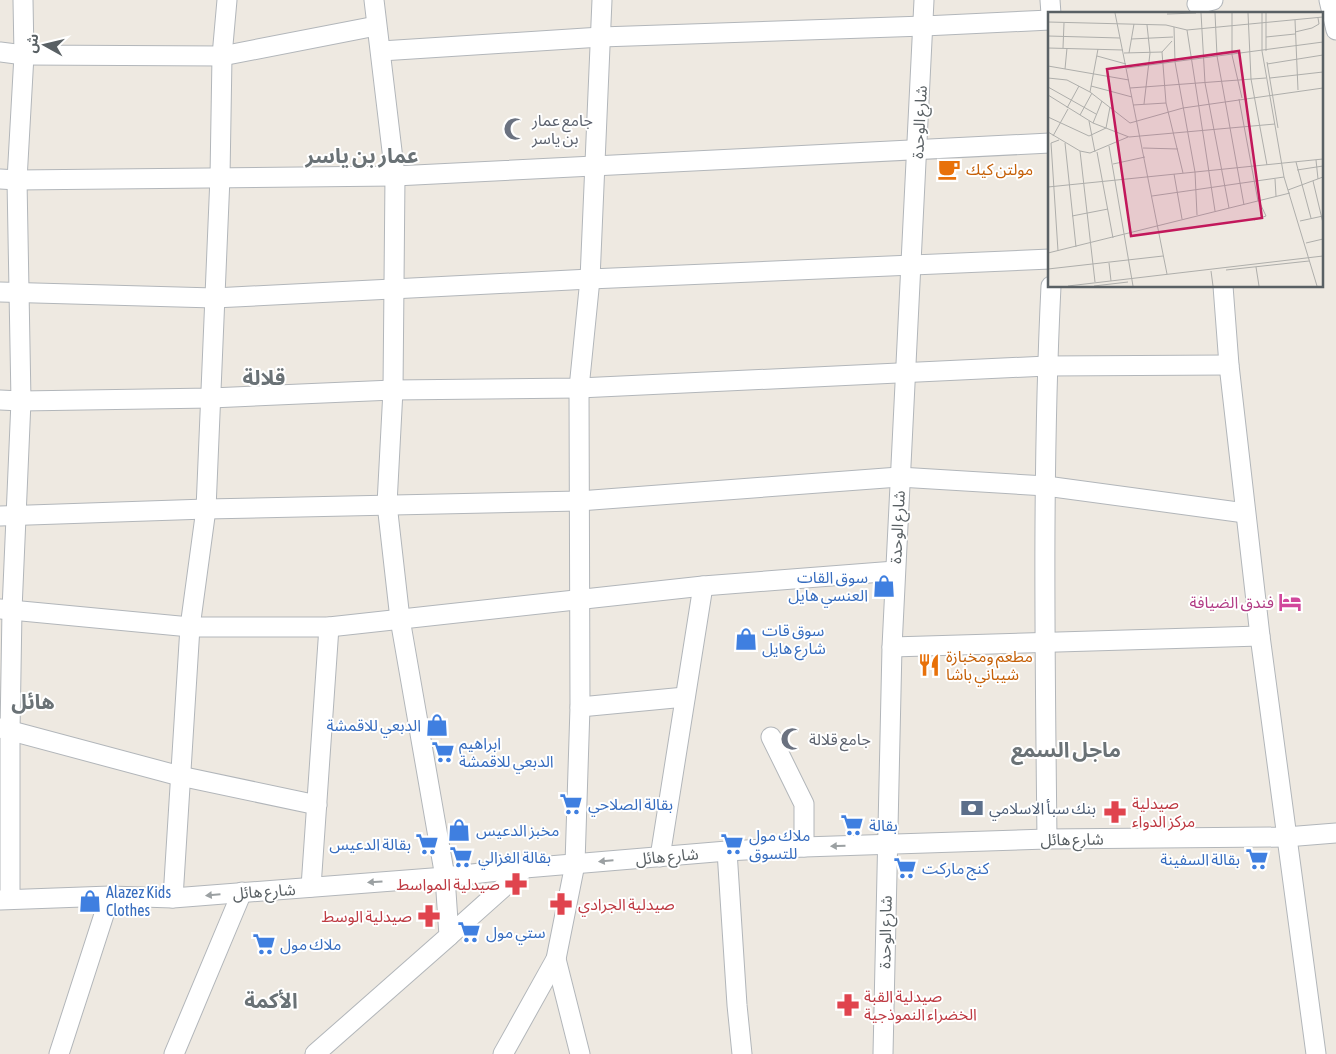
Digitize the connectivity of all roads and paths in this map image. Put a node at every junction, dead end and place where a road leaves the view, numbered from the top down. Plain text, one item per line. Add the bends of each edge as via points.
1 (23, 0) edge
2 (227, 0) edge
3 (374, 0) edge
4 (602, 0) edge
5 (924, 0) edge
6 (1329, 0) edge
7 (1048, 20) edge
8 (376, 26) junction
9 (924, 26) junction
10 (1336, 30) edge
11 (601, 37) junction
12 (381, 51) junction
13 (0, 52) edge
14 (24, 55) junction
15 (222, 56) junction
16 (1048, 143) edge
17 (918, 150) junction
18 (596, 165) junction
19 (395, 176) junction
20 (220, 177) junction
21 (9, 180) edge
22 (1048, 259) edge
23 (912, 266) junction
24 (590, 279) junction
25 (1051, 288) edge
26 (1223, 288) edge
27 (393, 289) junction
28 (0, 292) edge
29 (20, 294) junction
30 (214, 298) junction
31 (1229, 365) junction
32 (1047, 366) junction
33 (906, 372) junction
34 (579, 388) junction
35 (393, 390) junction
36 (210, 398) junction
37 (0, 400) edge
38 (21, 401) junction
39 (899, 477) junction
40 (1046, 486) junction
41 (579, 501) junction
42 (387, 504) junction
43 (206, 509) junction
44 (1246, 513) junction
45 (8, 516) edge
46 (895, 570) junction
47 (703, 586) junction
48 (580, 600) junction
49 (6, 610) edge
50 (400, 618) junction
51 (190, 627) junction
52 (329, 627) junction
53 (1260, 636) junction
54 (1045, 642) junction
55 (892, 647) junction
56 (685, 697) junction
57 (580, 707) junction
58 (5, 730) edge
59 (771, 737) dead end
60 (180, 776) junction
61 (317, 804) junction
62 (1336, 833) edge
63 (1286, 837) junction
64 (1047, 839) junction
65 (887, 844) junction
66 (804, 847) junction
67 (728, 851) junction
68 (660, 857) junction
69 (575, 864) junction
70 (525, 868) junction
71 (445, 877) junction
72 (311, 887) junction
73 (242, 892) junction
74 (110, 896) junction
75 (173, 898) junction
76 (5, 900) edge
77 (449, 936) junction
78 (556, 959) junction
79 (59, 1054) edge
80 (174, 1054) edge
81 (314, 1054) edge
82 (503, 1054) edge
83 (580, 1054) edge
84 (742, 1054) edge
85 (883, 1054) edge
86 (1316, 1054) edge

1 - 14 street
2 - 15 street
3 - 8 street
4 - 11 street
5 - 9 street, شارع الوحدة
6 - 10 street
7 - 9 street
8 - 12 street
8 - 15 street
9 - 11 street
9 - 17 street, شارع الوحدة
11 - 12 street
11 - 18 street
12 - 19 street
13 - 14 street
14 - 15 street
14 - 21 street
15 - 20 street
16 - 17 street
17 - 18 street
17 - 23 street, شارع الوحدة
18 - 19 street
18 - 24 street
19 - 20 street
19 - 27 street
20 - 21 street
20 - 30 street
21 - 29 street
22 - 23 street
23 - 24 street
23 - 33 street, شارع الوحدة
24 - 27 street
24 - 34 street
25 - 32 street
26 - 31 street
27 - 30 street
27 - 35 street
28 - 29 street
29 - 30 street
29 - 38 street
30 - 36 street
31 - 32 street
31 - 44 street
32 - 33 street
32 - 40 street
33 - 34 street
33 - 39 street, شارع الوحدة
34 - 35 street
34 - 41 street
35 - 36 street
35 - 42 street
36 - 38 street
36 - 43 street
37 - 38 street
38 - 45 street
39 - 40 street
39 - 41 street
39 - 46 street, شارع الوحدة
40 - 44 street
40 - 54 street
41 - 42 street
41 - 48 street
42 - 43 street
42 - 50 street
43 - 45 street
43 - 51 street
44 - 53 street
45 - 49 street
46 - 47 street
46 - 55 street, شارع الوحدة
47 - 48 street
47 - 56 street
48 - 50 street
48 - 57 street
49 - 51 street
49 - 58 street
50 - 52 street
50 - 71 street
51 - 52 street
51 - 60 street
52 - 61 street
53 - 54 street
53 - 63 street
54 - 55 street
54 - 64 street
55 - 65 street, شارع الوحدة
56 - 57 street
56 - 68 street
57 - 69 street
58 - 60 street
58 - 76 street
59 - 66 street via 804,804
60 - 61 street
60 - 75 street
61 - 72 street
62 - 63 street, شارع هائل
63 - 64 street, شارع هائل
63 - 86 street
64 - 65 street, شارع هائل
65 -> 66 street, شارع هائل
65 - 85 street, شارع الوحدة
66 - 67 street, شارع هائل
67 - 68 street, شارع هائل
67 - 84 street
68 -> 69 street, شارع هائل
69 - 70 street, شارع هائل
69 - 78 street
70 - 71 street, شارع هائل
70 - 77 street
71 -> 72 street, شارع هائل
71 - 77 street
72 - 73 street, شارع هائل
73 -> 75 street, شارع هائل
73 - 80 street
74 - 75 street, شارع هائل
74 - 76 street, شارع هائل
74 - 79 street
77 - 81 street
78 - 82 street
78 - 83 street

